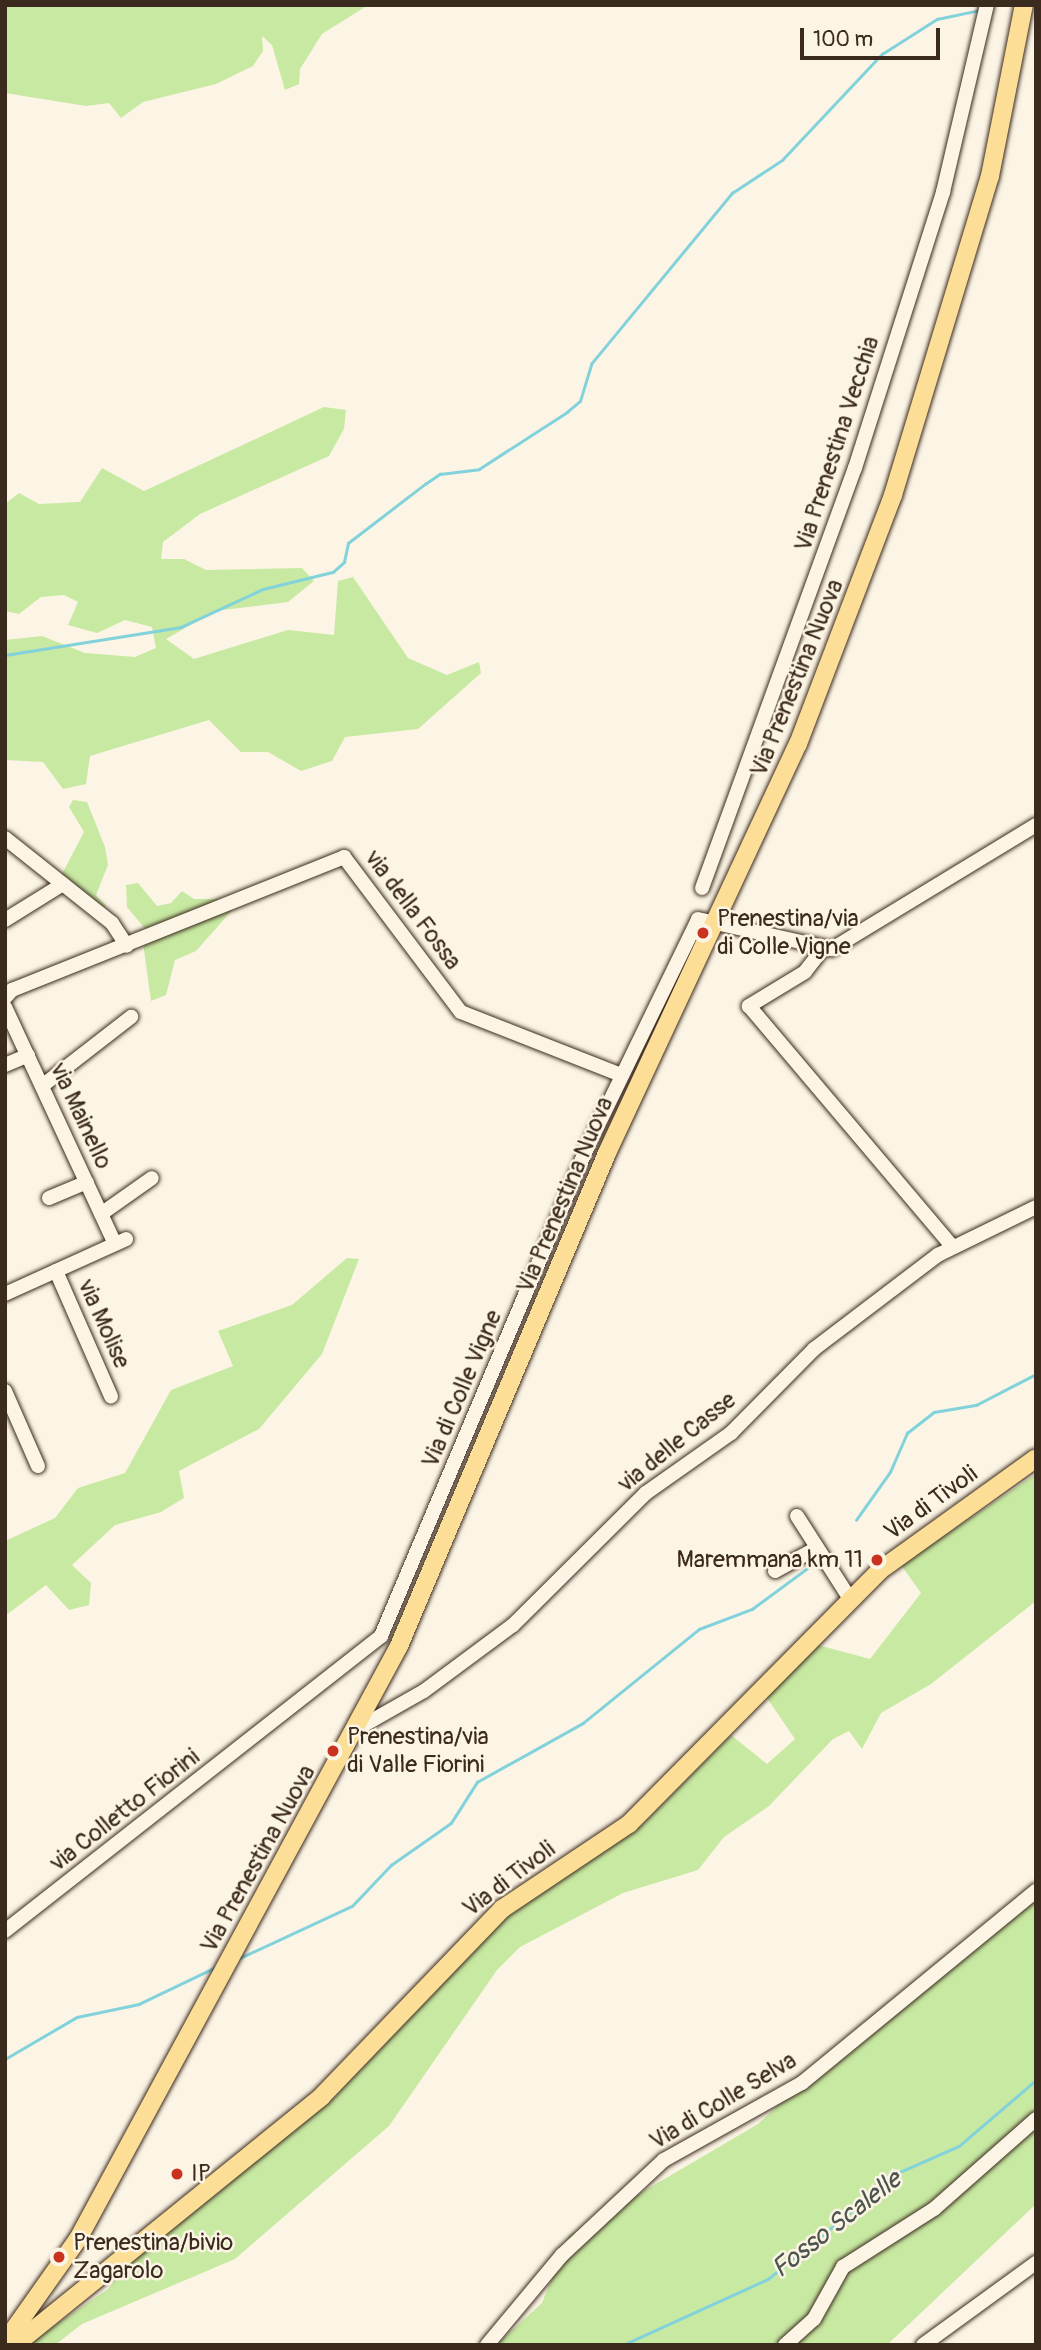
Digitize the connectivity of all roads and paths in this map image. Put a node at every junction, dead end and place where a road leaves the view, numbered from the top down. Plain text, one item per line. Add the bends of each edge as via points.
1 (986, 10) edge
2 (1023, 10) edge
3 (1036, 825) edge
4 (5, 838) edge
5 (63, 884) junction
6 (702, 888) dead end
7 (5, 919) edge
8 (716, 921) junction
9 (127, 946) junction
10 (822, 950) junction
11 (6, 997) edge
12 (5, 1007) edge
13 (131, 1017) dead end
14 (28, 1055) junction
15 (5, 1065) edge
16 (621, 1075) junction
17 (42, 1086) junction
18 (152, 1178) dead end
19 (87, 1182) junction
20 (49, 1198) dead end
21 (1036, 1207) edge
22 (101, 1214) junction
23 (952, 1246) junction
24 (56, 1271) junction
25 (5, 1294) edge
26 (5, 1391) edge
27 (111, 1396) dead end
28 (1036, 1458) edge
29 (38, 1466) dead end
30 (797, 1516) dead end
31 (817, 1548) junction
32 (775, 1571) dead end
33 (850, 1599) junction
34 (273, 1724) joint
35 (357, 1729) junction
36 (1036, 1891) edge
37 (5, 1931) edge
38 (1036, 2119) edge
39 (1036, 2263) edge
40 (5, 2342) edge
41 (15, 2345) edge
42 (487, 2345) edge
43 (785, 2345) edge
44 (923, 2345) edge

1 - 6 street, Via Prenestina Vecchia via 943,192 855,468
2 - 8 main road, Via Prenestina Nuova via 990,176 888,511 807,724
3 - 10 street via 843,944
4 - 5 street
5 - 7 street
5 - 9 street via 114,925
8 - 10 street
8 - 16 street, Via di Colle Vigne via 696,921
8 - 35 main road, Via Prenestina Nuova via 607,1153 447,1536
9 - 11 street, via della Fossa
9 - 16 street, via della Fossa via 344,857 461,1012
10 - 23 street via 805,972 749,1006
12 - 14 street, via Mainello
13 - 17 street
14 - 15 street
14 - 17 street, via Mainello
16 - 34 street, Via di Colle Vigne via 389,1623 363,1655
17 - 19 street, via Mainello
18 - 22 street
19 - 20 street
19 - 22 street, via Mainello
21 - 23 street, via delle Casse
22 - 24 street, via Mainello via 120,1241
23 - 35 street, via delle Casse via 811,1352 716,1445 654,1485 499,1637 417,1696
24 - 25 street, via Mainello
24 - 27 street, via Molise
26 - 29 street
28 - 33 main road, Via di Tivoli via 896,1558
30 - 31 street
31 - 32 street
31 - 33 street
33 - 41 main road, Via di Tivoli via 629,1824 502,1909 315,2102
34 - 37 street, via Colletto Fiorini
35 - 40 main road, Via Prenestina Nuova via 78,2239
36 - 42 street, Via di Colle Selva via 802,2082 664,2160 555,2261
38 - 43 street via 934,2209 839,2271 814,2319
39 - 44 street

